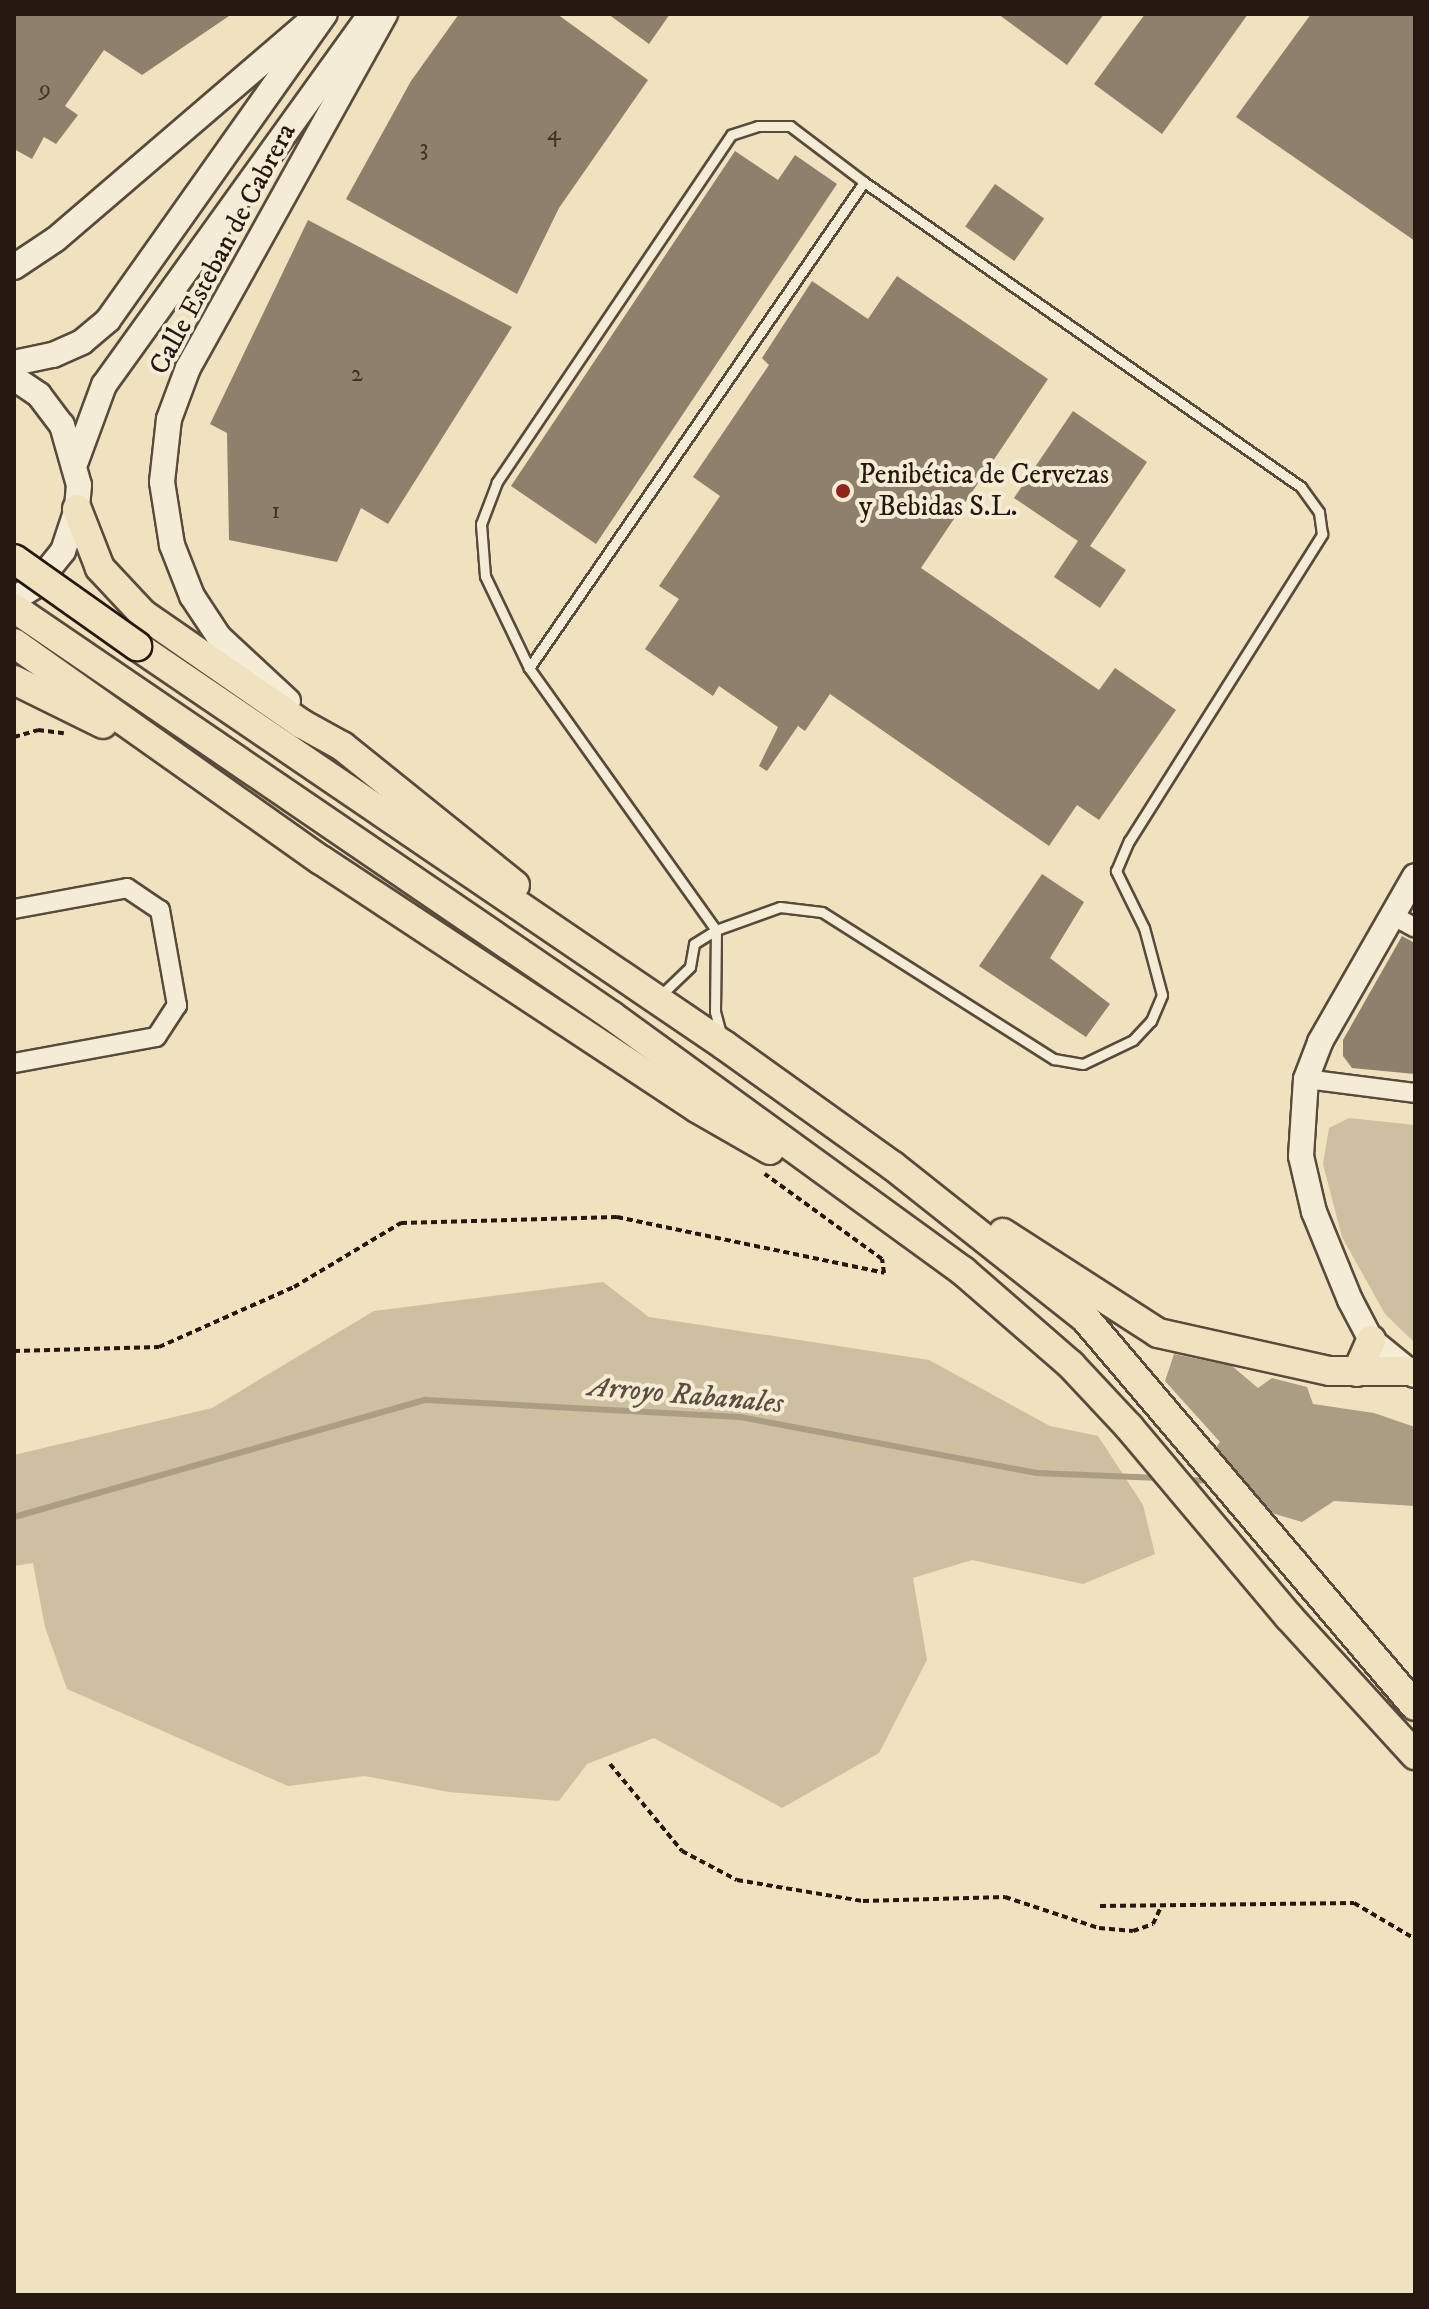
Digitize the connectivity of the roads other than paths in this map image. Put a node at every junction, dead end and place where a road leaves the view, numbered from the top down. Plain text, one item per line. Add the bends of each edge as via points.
1 (319, 14) edge
2 (325, 14) edge
3 (371, 14) edge
4 (385, 14) edge
5 (864, 182) junction
6 (14, 267) edge
7 (14, 363) edge
8 (14, 378) edge
9 (76, 461) junction
10 (77, 509) junction
11 (14, 559) edge
12 (14, 599) edge
13 (14, 608) edge
14 (14, 643) edge
15 (529, 668) junction
16 (14, 680) edge
17 (342, 746) junction
18 (321, 860) junction
19 (1415, 876) edge
20 (14, 909) edge
21 (1392, 915) junction
22 (1415, 928) edge
23 (716, 930) junction
24 (655, 999) junction
25 (724, 1045) junction
26 (14, 1063) edge
27 (1306, 1079) junction
28 (1415, 1093) edge
29 (893, 1166) junction
30 (963, 1271) junction
31 (1350, 1300) junction
32 (1371, 1340) junction
33 (1412, 1370) edge
34 (1357, 1372) junction
35 (1415, 1706) edge
36 (1415, 1755) edge

1 - 6 street via 56,239
2 - 7 street, Calle Esteban de Cabrera via 108,320 82,342
3 - 9 street, Calle Esteban de Cabrera via 104,385
4 - 17 street, Calle Esteban de Cabrera via 188,368 169,419 162,482 172,545 192,596 219,637
5 - 15 lane
5 - 15 lane via 790,126 758,126 731,135 492,496 481,524 485,576
5 - 23 lane via 1301,487 1319,512 1322,534 1129,841 1116,871 1144,928 1162,995 1151,1021 1133,1040 1083,1064 1054,1059 822,912 780,907
8 - 9 street via 39,395 62,425
9 - 10 street
10 - 12 street via 63,551 35,586
10 - 17 main road via 100,568 143,614
11 - 24 main road, bridge
13 - 30 main road via 612,1016
14 - 18 main road
15 - 23 lane
16 - 18 main road via 91,716 244,817
17 - 24 main road
18 - 30 main road via 697,1108
19 - 21 street
20 - 26 street via 127,888 160,910 177,1005 156,1037
21 - 22 street
21 - 27 street via 1337,1005
23 - 24 lane via 694,944 690,967 677,985
23 - 25 lane via 715,1012
24 - 25 main road
25 - 29 main road
27 - 28 street
27 - 31 street via 1301,1156 1319,1225
29 - 34 main road via 1158,1333
29 - 35 main road via 1085,1318
30 - 36 main road via 1071,1365 1129,1427
31 - 32 street
31 - 33 street
32 - 33 street
32 - 34 main road
33 - 34 main road

